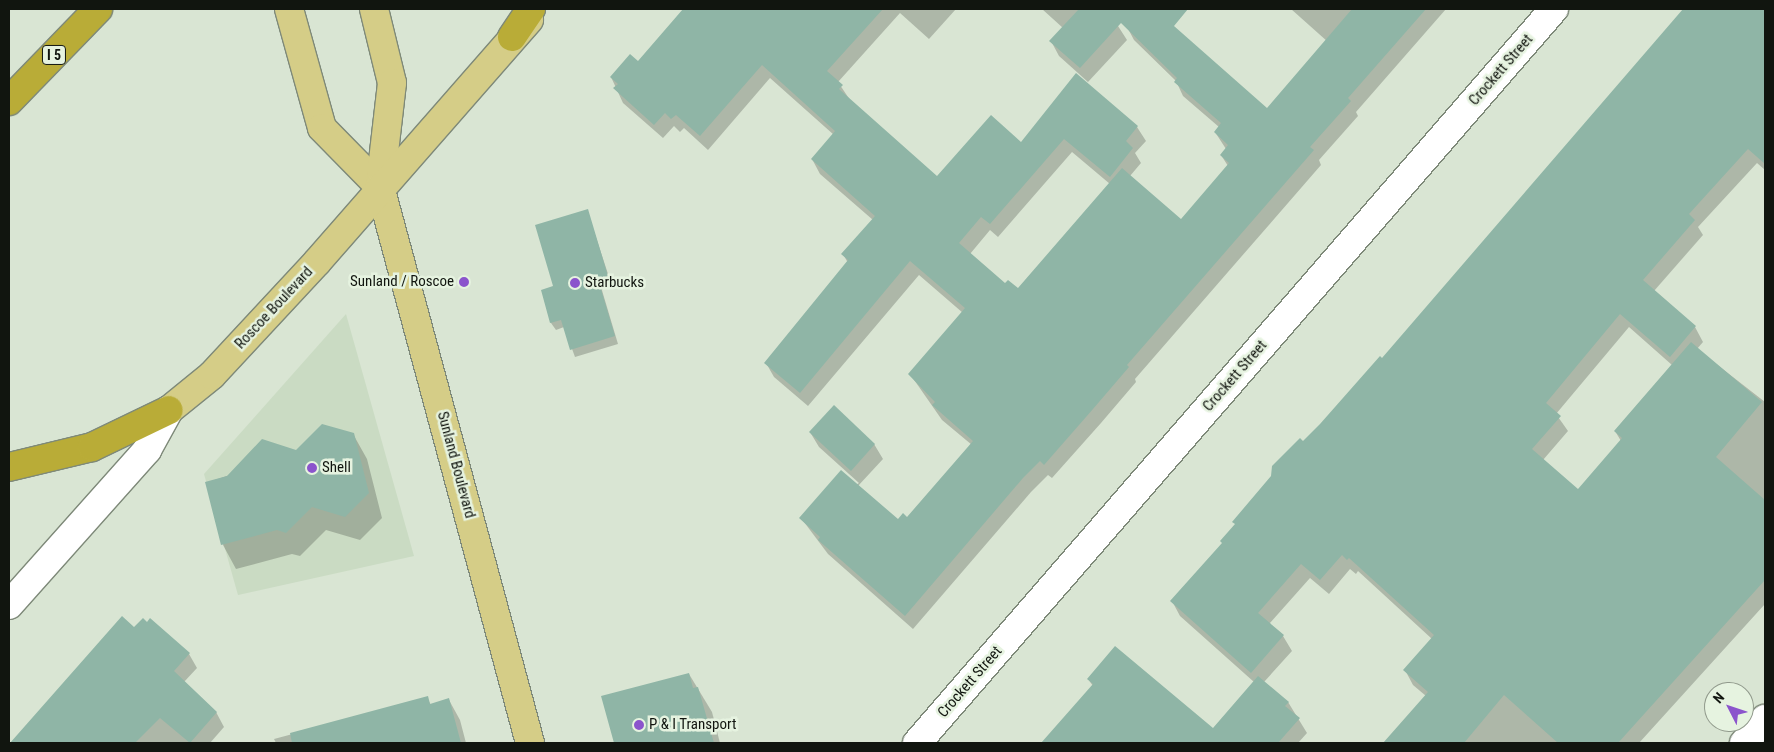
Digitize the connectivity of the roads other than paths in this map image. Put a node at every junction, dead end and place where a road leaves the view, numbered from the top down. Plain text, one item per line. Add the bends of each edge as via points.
1 (98, 9) edge
2 (289, 9) edge
3 (374, 9) edge
4 (531, 9) edge
5 (540, 9) edge
6 (1554, 9) edge
7 (512, 37) junction
8 (9, 101) edge
9 (380, 186) junction
10 (169, 410) junction
11 (9, 467) edge
12 (9, 605) edge
13 (1765, 719) edge
14 (530, 743) edge
15 (917, 743) edge
16 (1744, 743) edge

1 - 8 highway, I 5
2 - 9 main road, Sunland Boulevard via 322,128
3 - 9 main road, Sunland Boulevard via 392,83
4 - 7 highway
5 - 7 main road, Roscoe Boulevard
6 - 15 street, Crockett Street
7 - 9 main road, Roscoe Boulevard
9 - 10 main road, Roscoe Boulevard via 317,262 212,374
9 - 14 main road, Sunland Boulevard
10 - 11 highway via 92,447
10 - 12 street, Roscoe Boulevard via 147,450
13 - 16 street

